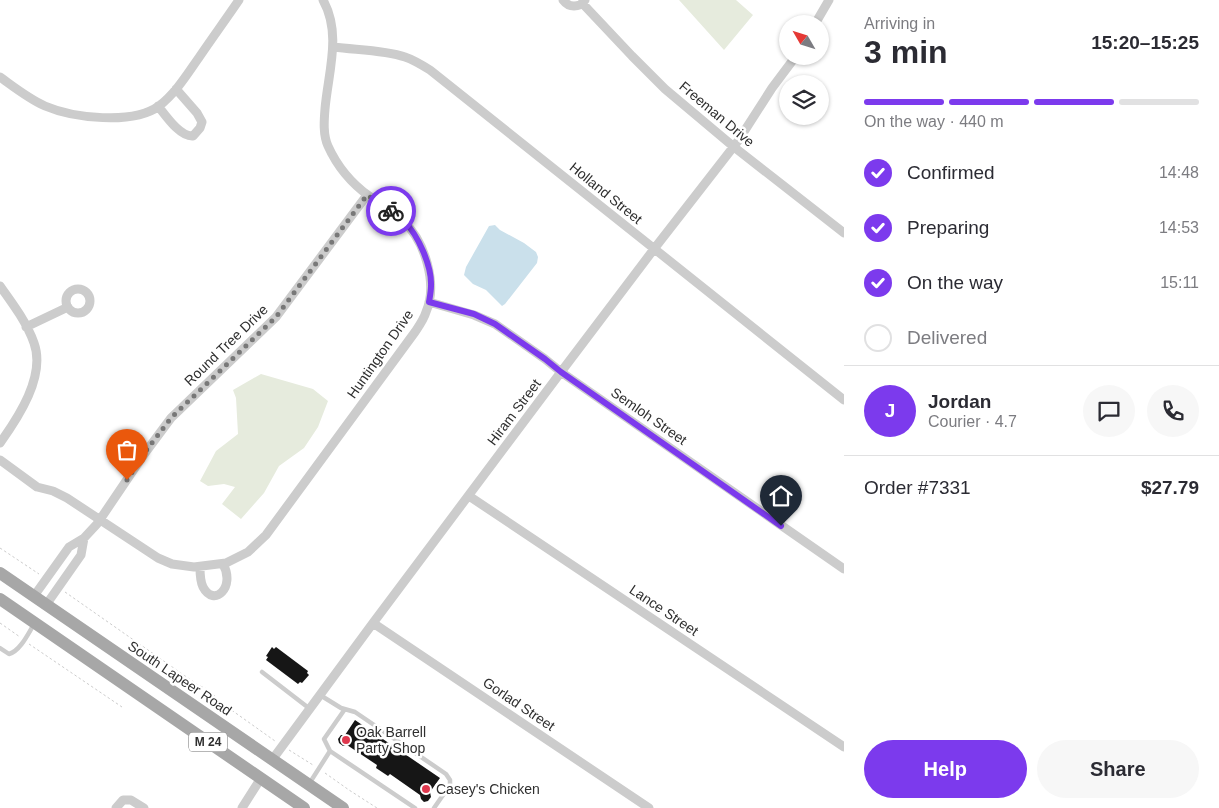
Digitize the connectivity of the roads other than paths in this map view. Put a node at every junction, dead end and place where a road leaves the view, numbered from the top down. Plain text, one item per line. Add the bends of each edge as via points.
1 (239, 0) edge
2 (323, 0) edge
3 (563, 0) edge
4 (829, 0) edge
5 (584, 2) edge
6 (820, 15) edge
7 (334, 47) junction
8 (789, 65) edge
9 (0, 77) edge
10 (176, 89) junction
11 (158, 106) junction
12 (734, 147) junction
13 (367, 195) junction
14 (844, 233) edge
15 (654, 249) junction
16 (0, 286) edge
17 (429, 302) junction
18 (68, 307) dead end
19 (26, 327) junction
20 (561, 372) junction
21 (844, 400) edge
22 (0, 443) edge
23 (0, 460) edge
24 (468, 496) junction
25 (100, 520) junction
26 (84, 538) junction
27 (224, 564) junction
28 (200, 567) junction
29 (844, 569) edge
30 (0, 573) edge
31 (34, 596) junction
32 (0, 599) edge
33 (46, 605) junction
34 (35, 623) junction
35 (373, 623) junction
36 (0, 648) edge
37 (132, 664) junction
38 (262, 672) dead end
39 (113, 676) junction
40 (320, 695) junction
41 (194, 707) junction
42 (310, 709) junction
43 (345, 709) junction
44 (178, 721) junction
45 (844, 747) edge
46 (330, 751) junction
47 (272, 760) junction
48 (261, 778) junction
49 (308, 785) junction
50 (116, 808) edge
51 (144, 808) edge
52 (242, 808) edge
53 (304, 808) edge
54 (343, 808) edge
55 (415, 808) edge
56 (434, 808) edge
57 (649, 808) edge

1 - 10 street
2 - 7 street, Huntington Drive via 331,18
3 - 5 street, Freeman Drive via 574,7
4 - 6 street
5 - 12 street, Freeman Drive via 666,89
7 - 13 street, Huntington Drive via 324,123 328,144 336,162
7 - 15 street, Holland Street via 392,54 418,62
8 - 12 street, Hiram Street
9 - 11 street via 45,106 83,115 124,118
10 - 11 street
10 - 11 street via 202,122 193,136 182,133
12 - 14 street, Freeman Drive
12 - 15 street, Hiram Street
13 - 17 street, Huntington Drive via 404,222 417,240 429,272
13 - 25 street, Round Tree Drive via 276,317 171,418
15 - 20 street, Hiram Street
15 - 21 street, Holland Street
16 - 19 street
17 - 20 street, Semloh Street via 474,314 495,324
17 - 27 street, Huntington Drive via 415,332 266,535 248,552
18 - 19 street
19 - 22 street via 35,344 35,381
20 - 24 street, Hiram Street
20 - 29 street, Semloh Street
23 - 25 street, Huntington Drive via 37,486 67,498
24 - 35 street, Hiram Street
24 - 45 street, Lance Street
25 - 26 street, Round Tree Drive
25 - 28 street, Huntington Drive via 158,558 172,564
26 - 31 street, Round Tree Drive via 69,547
26 - 33 street, Round Tree Drive via 81,555
27 - 28 street, Huntington Drive
27 - 28 street via 227,585 219,595 211,595 204,589
30 - 31 main road, South Lapeer Road / M 24
31 - 33 main road, South Lapeer Road / M 24
32 - 34 main road, M 24
33 - 37 main road, South Lapeer Road / M 24
34 - 36 lane via 12,654
34 - 39 main road, M 24
35 - 40 street, Hiram Street
35 - 57 street, Gorlad Street
37 - 39 main road via 128,672
37 - 41 main road, South Lapeer Road / M 24
38 - 42 lane
39 - 44 main road, M 24
40 - 42 street, Hiram Street
40 - 43 lane
41 - 44 main road via 186,708
41 - 47 main road, South Lapeer Road / M 24
42 - 47 street, Hiram Street
43 - 46 lane via 324,739
43 - 56 lane via 355,712 446,774 450,785
44 - 48 main road, M 24
46 - 49 lane
46 - 55 lane
47 - 49 main road, South Lapeer Road / M 24
48 - 52 street
48 - 53 main road, M 24
49 - 54 main road, South Lapeer Road / M 24
50 - 51 street via 123,800 131,800

